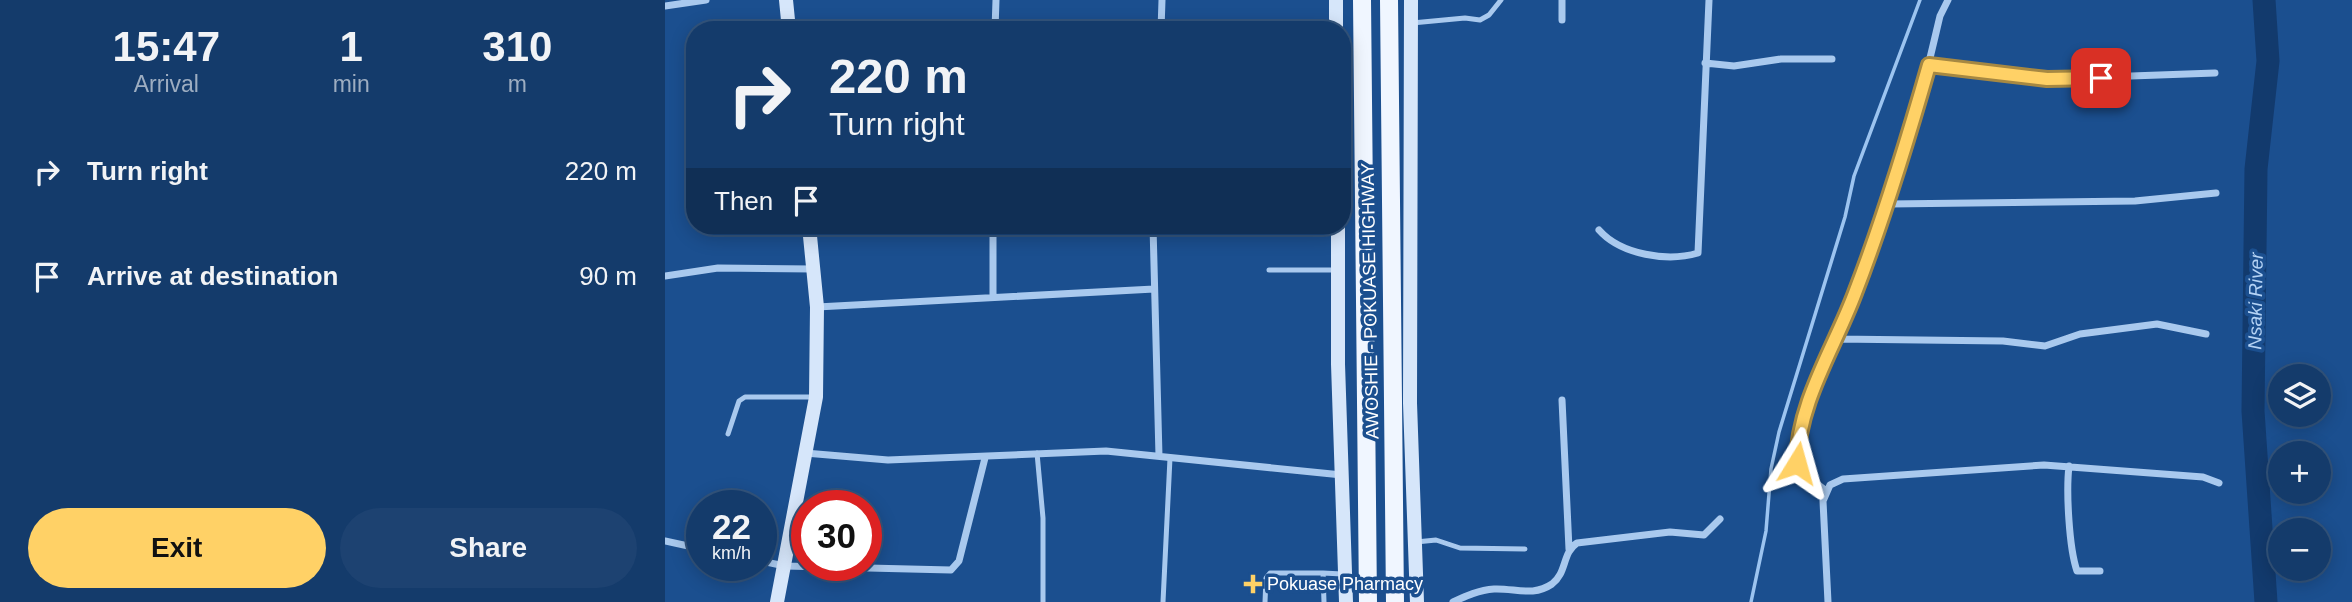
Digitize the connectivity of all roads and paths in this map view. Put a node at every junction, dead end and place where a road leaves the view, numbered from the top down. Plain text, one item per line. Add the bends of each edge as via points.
1 (706, 0) edge
2 (786, 0) edge
3 (996, 0) edge
4 (1161, 0) edge
5 (1336, 0) edge
6 (1362, 0) edge
7 (1389, 0) edge
8 (1411, 0) edge
9 (1501, 0) edge
10 (1562, 0) edge
11 (1709, 0) edge
12 (1948, 0) edge
13 (665, 6) edge
14 (1562, 20) dead end
15 (788, 21) edge
16 (995, 21) edge
17 (1161, 21) edge
18 (1336, 21) edge
19 (1411, 23) junction
20 (1832, 59) dead end
21 (1705, 63) junction
22 (1929, 65) junction
23 (2215, 73) dead end
24 (2216, 193) dead end
25 (1889, 204) junction
26 (1599, 230) dead end
27 (810, 235) edge
28 (993, 235) edge
29 (1153, 235) edge
30 (1338, 235) edge
31 (813, 269) junction
32 (1269, 270) dead end
33 (1338, 270) junction
34 (665, 276) edge
35 (1364, 288) junction
36 (1154, 289) junction
37 (1394, 293) junction
38 (993, 297) junction
39 (817, 307) junction
40 (2206, 334) dead end
41 (1837, 339) junction
42 (816, 397) junction
43 (1562, 400) dead end
44 (728, 435) dead end
45 (805, 453) junction
46 (1037, 453) junction
47 (1159, 456) junction
48 (1170, 457) junction
49 (985, 458) junction
50 (2069, 466) junction
51 (1342, 475) junction
52 (2219, 483) dead end
53 (1825, 491) junction
54 (1720, 519) dead end
55 (665, 541) edge
56 (1416, 542) junction
57 (686, 546) edge
58 (1525, 549) dead end
59 (1569, 549) junction
60 (777, 564) edge
61 (785, 566) junction
62 (2101, 571) dead end
63 (1323, 573) junction
64 (1345, 575) junction
65 (777, 602) edge
66 (1043, 602) edge
67 (1163, 602) edge
68 (1265, 602) edge
69 (1324, 602) edge
70 (1346, 602) edge
71 (1368, 602) edge
72 (1395, 602) edge
73 (1417, 602) edge
74 (1453, 602) edge
75 (1828, 602) edge

1 - 13 street
2 - 15 street
3 - 16 street
4 - 17 street
5 - 18 street
6 - 35 main road, AWOSHIE - POKUASE HIGHWAY
7 - 37 main road, AWOSHIE - POKUASE HIGHWAY via 1389,228
8 - 19 street
9 - 19 lane via 1480,20
10 - 14 street
11 - 21 street
12 - 22 street
19 - 56 street via 1410,404
20 - 21 street via 1781,59 1734,66
21 - 26 street via 1698,253 1661,257 1608,241
22 - 23 street via 2047,79
22 - 25 street
24 - 25 street via 2135,201
25 - 41 street
27 - 31 street
28 - 38 street
29 - 36 street
30 - 33 street
31 - 34 street via 718,268
31 - 39 street
32 - 33 lane
33 - 51 street
35 - 37 main road
35 - 71 main road, AWOSHIE - POKUASE HIGHWAY
36 - 38 street
36 - 47 street
37 - 72 main road, AWOSHIE - POKUASE HIGHWAY
38 - 39 street
39 - 42 street
40 - 41 street via 2157,324 2080,334 2045,346 2003,341
41 - 53 street via 1817,376 1797,447 1800,473
42 - 44 lane via 745,397 739,401
42 - 45 street
43 - 59 street
45 - 49 street via 888,460
45 - 61 street
46 - 47 street via 1106,451
46 - 49 street
46 - 66 lane
47 - 48 street
48 - 51 street
48 - 67 lane
49 - 61 street via 959,561 951,570
50 - 52 street via 2203,477
50 - 53 street via 1843,479
50 - 62 street via 2066,487 2072,555 2077,571
51 - 64 street
53 - 75 street
54 - 59 street via 1704,535 1670,532 1587,541
55 - 57 street
56 - 58 lane
56 - 73 street
59 - 74 street via 1551,585 1525,592 1495,589
60 - 61 street
61 - 65 street
63 - 64 lane
63 - 68 lane via 1270,573
63 - 69 lane
64 - 70 street

